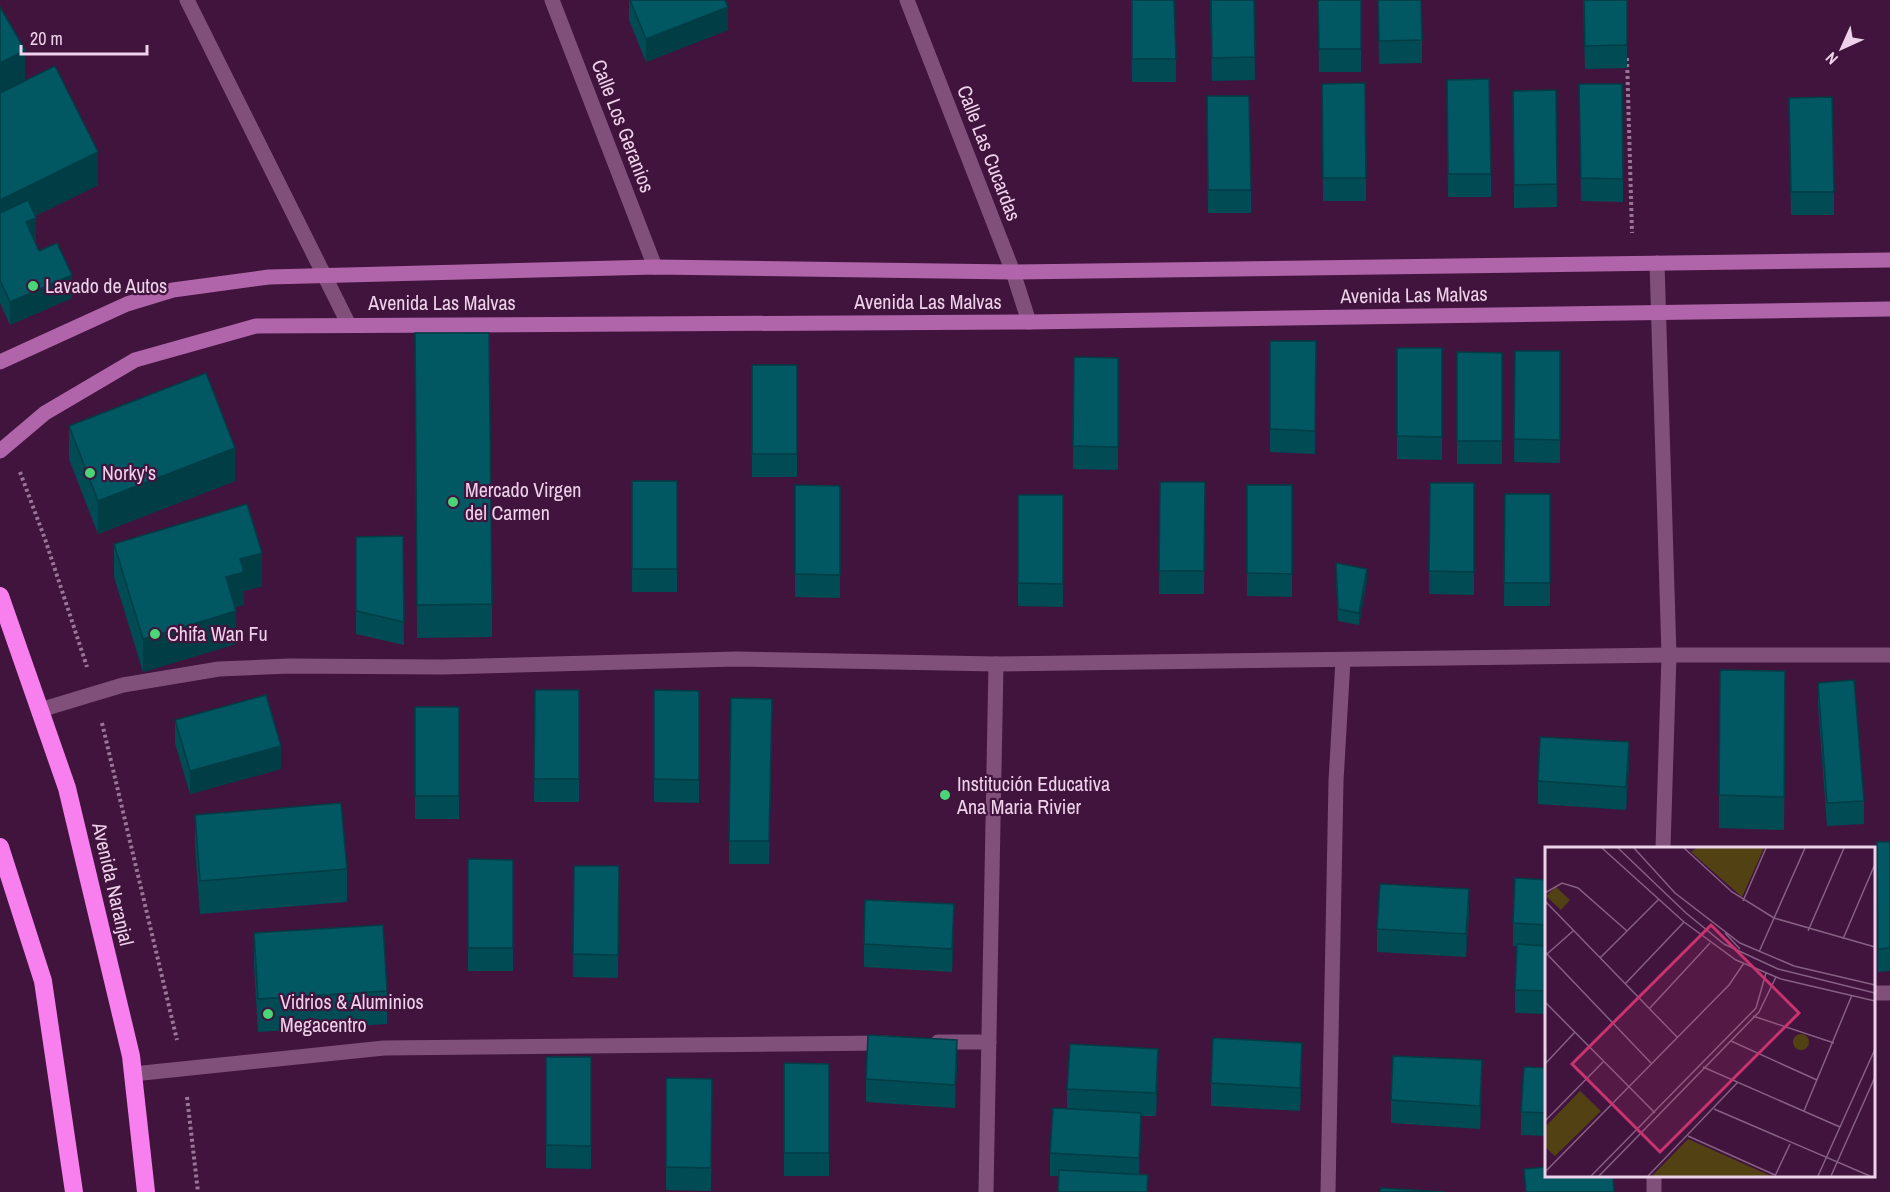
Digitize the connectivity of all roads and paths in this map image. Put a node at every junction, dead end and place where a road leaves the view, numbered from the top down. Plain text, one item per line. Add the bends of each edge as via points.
1 (187, 0) edge
2 (552, 0) edge
3 (907, 0) edge
4 (1627, 48) edge
5 (1890, 260) edge
6 (1633, 263) junction
7 (1657, 263) junction
8 (655, 267) junction
9 (1013, 272) junction
10 (325, 275) junction
11 (1890, 309) edge
12 (1658, 312) junction
13 (1029, 322) junction
14 (349, 325) junction
15 (0, 362) edge
16 (5, 447) edge
17 (0, 596) edge
18 (1669, 655) junction
19 (1890, 655) edge
20 (1343, 660) junction
21 (996, 664) junction
22 (95, 693) junction
23 (40, 710) junction
24 (0, 847) edge
25 (1664, 847) edge
26 (989, 1042) junction
27 (184, 1069) junction
28 (133, 1074) junction
29 (74, 1192) edge
30 (146, 1192) edge
31 (198, 1192) edge
32 (986, 1192) edge
33 (1328, 1192) edge

1 - 10 street
2 - 8 street, Calle Los Geranios
3 - 9 street, Calle Las Cucardas
4 - 6 path
5 - 7 street, Avenida Las Malvas
6 - 7 street, Avenida Las Malvas
6 - 9 street, Avenida Las Malvas
7 - 12 street
8 - 9 street, Avenida Las Malvas
8 - 10 street, Avenida Las Malvas
9 - 13 street, Calle Las Cucardas
10 - 14 street
10 - 15 street, Avenida Las Malvas via 269,277 173,290 127,304
11 - 12 street, Avenida Las Malvas
12 - 13 street, Avenida Las Malvas
12 - 18 street
13 - 14 street, Avenida Las Malvas
14 - 16 street, Avenida Las Malvas via 256,326 135,360 45,413
16 - 22 path via 45,540
17 - 23 highway, Avenida Naranjal
18 - 19 street
18 - 20 street
18 - 25 street
20 - 21 street
20 - 33 street via 1336,781
21 - 22 street via 736,659 443,667 289,666 219,669
21 - 26 street
22 - 23 street
22 - 27 path
23 - 28 highway, Avenida Naranjal via 67,788
24 - 29 highway via 43,981
26 - 27 street via 384,1048
26 - 32 street
27 - 28 street
27 - 31 path
28 - 30 highway, Avenida Naranjal

